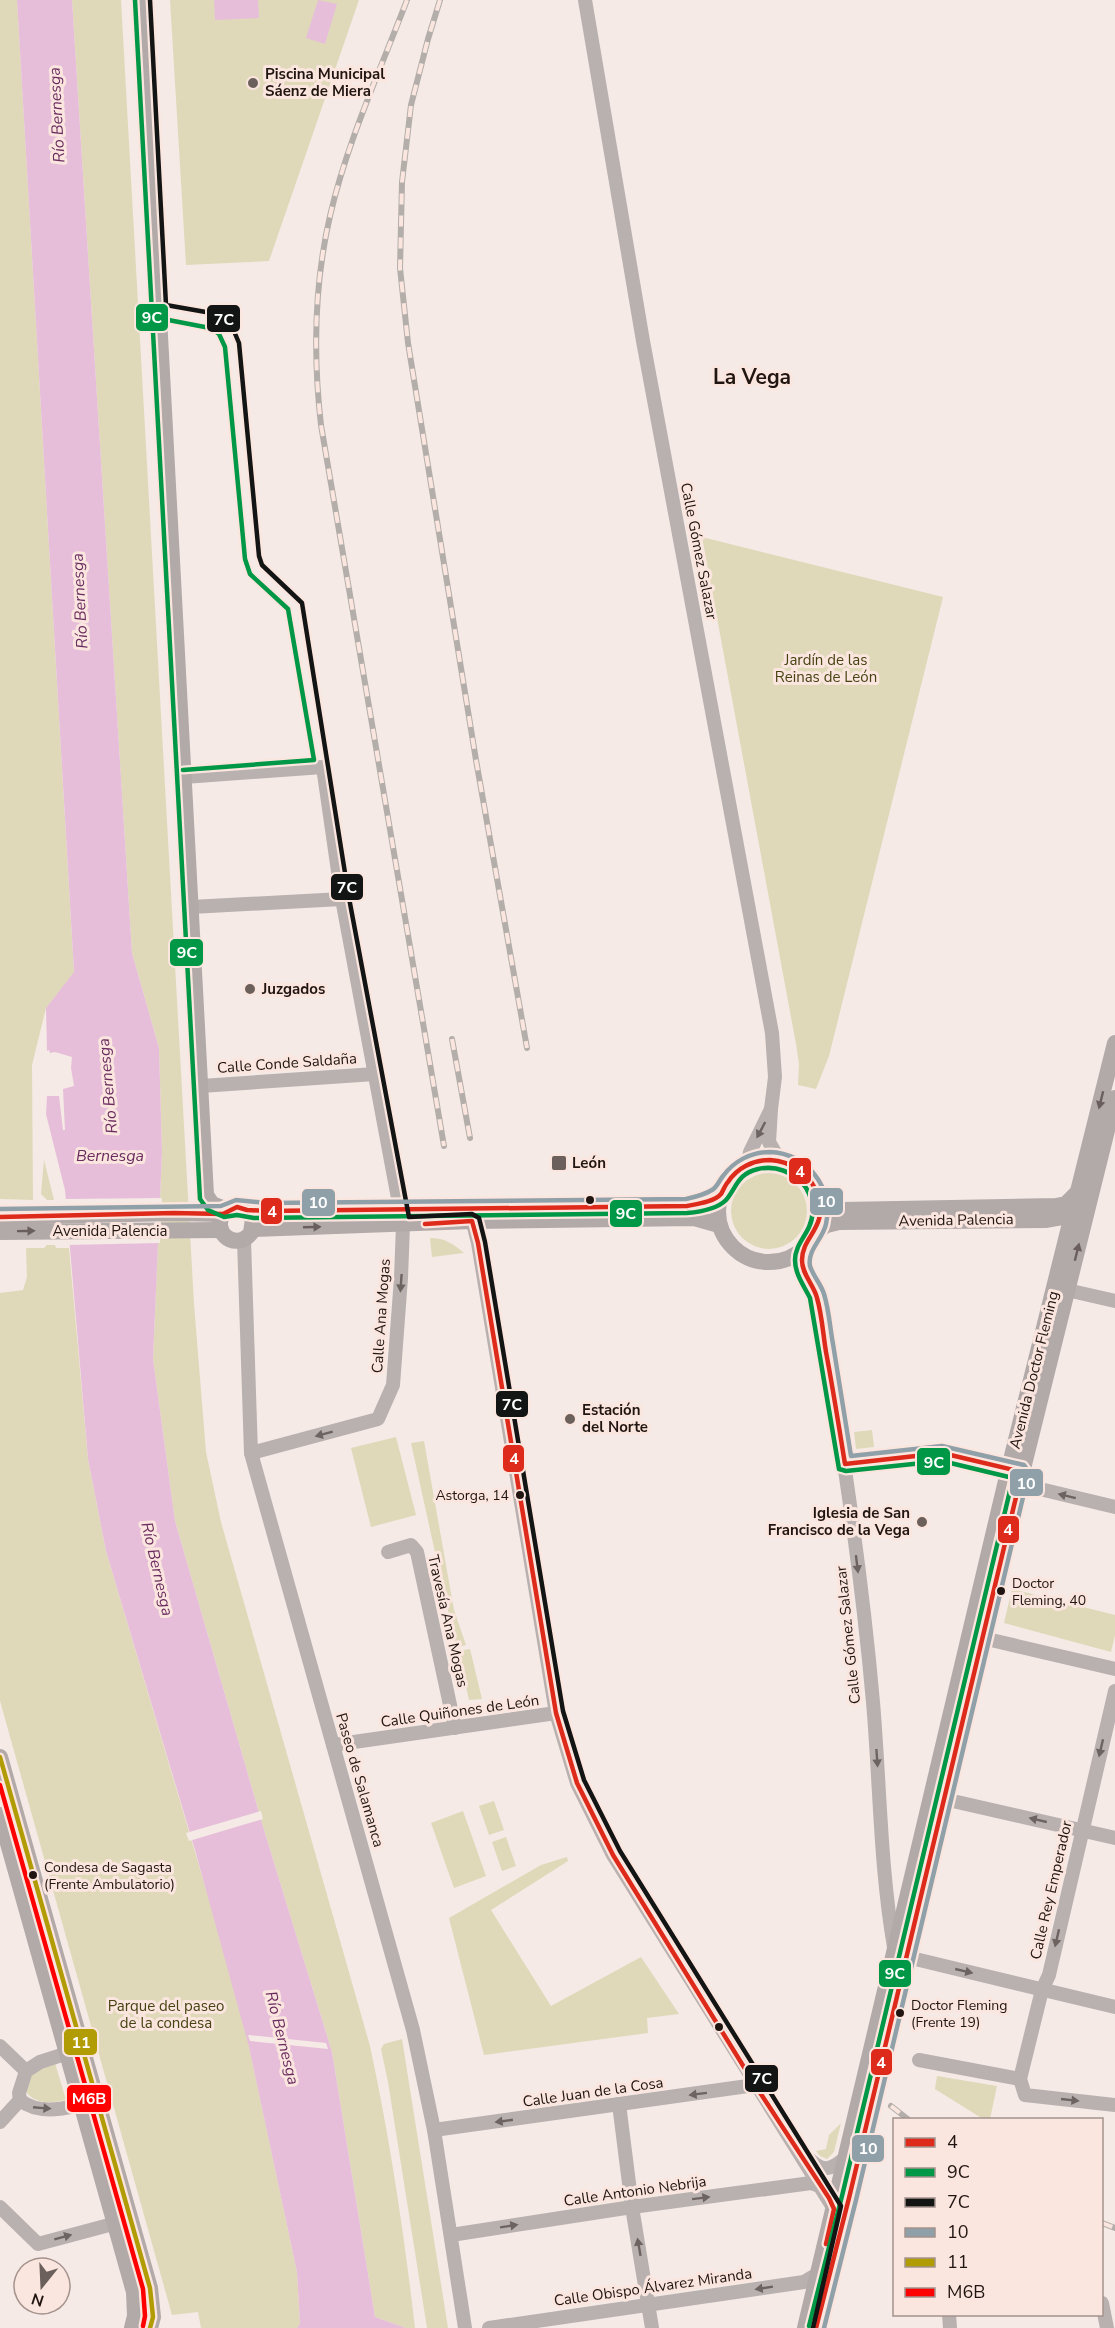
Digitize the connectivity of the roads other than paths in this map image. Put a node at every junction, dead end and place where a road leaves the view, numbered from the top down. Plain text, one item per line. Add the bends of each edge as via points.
1 (142, 0) edge
2 (585, 0) edge
3 (184, 777) junction
4 (342, 899) junction
5 (191, 907) junction
6 (1115, 1043) edge
7 (375, 1074) junction
8 (201, 1086) junction
9 (1115, 1098) edge
10 (771, 1109) junction
11 (1104, 1136) edge
12 (780, 1161) junction
13 (748, 1164) junction
14 (206, 1195) junction
15 (720, 1195) junction
16 (1084, 1196) junction
17 (820, 1200) junction
18 (247, 1210) junction
19 (182, 1213) junction
20 (1073, 1214) junction
21 (471, 1215) junction
22 (0, 1217) edge
23 (223, 1218) junction
24 (401, 1218) junction
25 (1045, 1220) junction
26 (52, 1223) junction
27 (719, 1225) junction
28 (817, 1231) junction
29 (0, 1232) edge
30 (249, 1234) junction
31 (1066, 1240) junction
32 (803, 1251) junction
33 (1067, 1290) junction
34 (1115, 1301) edge
35 (251, 1453) junction
36 (845, 1464) junction
37 (1017, 1475) junction
38 (1115, 1507) edge
39 (388, 1552) dead end
40 (976, 1636) junction
41 (1115, 1669) edge
42 (1114, 1696) edge
43 (556, 1713) junction
44 (455, 1728) junction
45 (333, 1745) junction
46 (0, 1757) edge
47 (4, 1792) edge
48 (945, 1799) junction
49 (0, 1815) edge
50 (1082, 1830) junction
51 (1115, 1838) edge
52 (901, 1953) junction
53 (1042, 1989) junction
54 (1115, 2007) edge
55 (0, 2046) edge
56 (75, 2051) junction
57 (919, 2060) dead end
58 (26, 2071) junction
59 (1020, 2079) junction
60 (755, 2085) junction
61 (20, 2100) junction
62 (89, 2102) junction
63 (619, 2104) junction
64 (1115, 2105) edge
65 (0, 2122) edge
66 (434, 2130) junction
67 (795, 2145) junction
68 (846, 2157) junction
69 (823, 2187) junction
70 (0, 2207) edge
71 (632, 2207) junction
72 (834, 2209) junction
73 (123, 2221) junction
74 (451, 2235) junction
75 (819, 2273) junction
76 (142, 2290) junction
77 (649, 2305) junction
78 (1103, 2311) edge
79 (132, 2328) edge
80 (150, 2328) edge
81 (465, 2328) edge
82 (489, 2328) edge
83 (652, 2328) edge
84 (805, 2328) edge
85 (816, 2328) edge
86 (1107, 2328) edge

1 - 3 main road
2 - 10 street, Calle Gómez Salazar via 643,341 772,1033 775,1077
3 - 4 street via 323,767
3 - 5 main road
4 - 5 street
4 - 7 street
5 - 8 main road
6 -> 11 main road, Avenida Doctor Fleming
7 - 8 street, Calle Conde Saldaña
7 - 24 street
8 - 14 main road
9 - 11 main road, Avenida Doctor Fleming
10 - 12 street, Calle Gómez Salazar via 769,1142
10 -> 13 street, Calle Gómez Salazar
11 - 16 main road, Avenida Doctor Fleming
12 - 13 main road via 769,1159
12 - 17 main road via 806,1174
13 - 15 main road via 726,1182
14 - 19 main road
14 - 23 main road
15 - 21 main road via 687,1206
15 - 27 main road
16 - 17 main road, Avenida Palencia via 1056,1206 843,1209
16 - 20 main road, Avenida Doctor Fleming
33 -> 16 main road, Avenida Doctor Fleming
17 - 28 main road
18 - 23 main road, Avenida Palencia via 237,1207
18 - 24 main road, Avenida Palencia
18 - 30 main road via 253,1219
19 - 23 main road, Avenida Palencia
19 - 26 main road, Avenida Palencia
20 - 25 main road, Avenida Palencia
20 - 31 main road, Avenida Doctor Fleming
21 - 24 main road
21 - 27 main road via 694,1218
21 - 43 street
22 - 26 main road, Avenida Palencia
23 - 26 main road, Avenida Palencia via 175,1230
23 - 30 main road, Avenida Palencia via 223,1235 233,1241
30 -> 24 main road, Avenida Palencia
24 -> 35 street, Calle Ana Mogas via 393,1385 378,1419
25 - 28 main road, Avenida Palencia via 843,1222 826,1224
25 - 31 main road via 1056,1225
29 -> 26 main road, Avenida Palencia
27 - 32 main road via 733,1246 758,1260 772,1262
28 - 32 main road
30 - 35 street, Paseo de Salamanca
31 - 37 main road, Avenida Doctor Fleming
32 - 36 street, Calle Gómez Salazar via 802,1266 817,1296
33 - 34 street
33 - 37 main road, Avenida Doctor Fleming
35 - 45 street, Paseo de Salamanca
36 - 37 street via 942,1454
36 -> 52 street, Calle Gómez Salazar via 872,1701 888,1911
38 -> 37 street
37 - 40 main road, Avenida Doctor Fleming
39 - 44 street, Travesía Ana Mogas via 411,1545 417,1552
40 - 41 street
40 - 48 main road, Avenida Doctor Fleming
40 - 52 main road, Avenida Doctor Fleming
42 -> 50 street, Calle Rey Emperador
43 - 44 street, Calle Quiñones de León
43 - 60 street via 577,1783 596,1824
44 - 45 street, Calle Quiñones de León
45 - 66 street, Paseo de Salamanca via 413,2030
46 - 47 main road
47 - 56 main road
50 -> 48 street
48 - 52 main road, Avenida Doctor Fleming
49 - 56 main road
50 - 51 street
50 -> 53 street, Calle Rey Emperador via 1049,1975
52 -> 53 street
52 - 68 main road, Avenida Doctor Fleming
52 - 85 main road, Avenida Doctor Fleming
53 - 54 street
53 - 59 street, Calle Rey Emperador
55 - 58 street
56 - 58 street via 40,2062
56 - 62 main road
57 - 59 street
58 - 61 street
59 -> 64 street via 1025,2095
60 -> 63 street, Calle Juan de la Cosa
60 - 67 street
61 -> 62 street via 35,2108 52,2109
61 - 65 street
62 - 73 main road
63 -> 66 street, Calle Juan de la Cosa
63 - 71 street
66 - 74 street, Paseo de Salamanca
67 - 68 street via 819,2168 832,2168
67 - 69 street
68 - 72 main road, Avenida Doctor Fleming
71 -> 69 street, Calle Antonio Nebrija via 811,2183
69 - 72 street
70 -> 73 street via 38,2244
74 -> 71 street, Calle Antonio Nebrija
77 -> 71 street
72 - 75 main road, Avenida Doctor Fleming
73 - 76 main road
74 - 81 street, Paseo de Salamanca
75 -> 77 street, Calle Obispo Álvarez Miranda via 804,2282
75 - 84 main road, Avenida Doctor Fleming
76 - 79 main road
76 - 80 main road via 153,2317
77 - 82 street, Calle Obispo Álvarez Miranda
77 - 83 street
78 - 86 street

